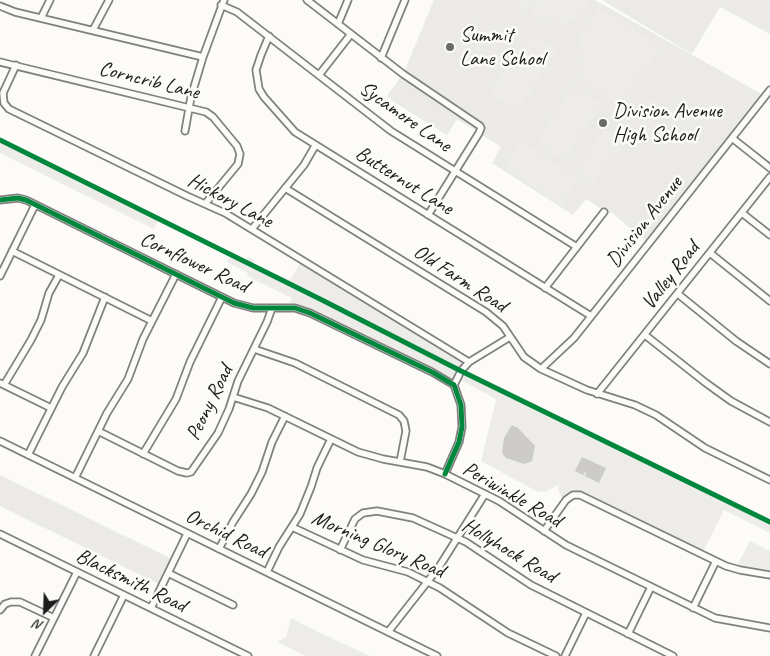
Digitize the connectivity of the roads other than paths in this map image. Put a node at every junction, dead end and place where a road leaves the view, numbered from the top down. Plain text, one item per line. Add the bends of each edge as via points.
1 (50, 0) edge
2 (109, 0) edge
3 (308, 0) edge
4 (348, 0) edge
5 (405, 0) edge
6 (222, 2) edge
7 (0, 6) edge
8 (41, 18) junction
9 (338, 24) junction
10 (93, 30) junction
11 (351, 34) junction
12 (269, 36) junction
13 (203, 57) junction
14 (381, 58) junction
15 (0, 62) edge
16 (16, 66) junction
17 (319, 75) junction
18 (770, 90) edge
19 (190, 107) junction
20 (184, 131) dead end
21 (732, 138) junction
22 (315, 146) junction
23 (770, 168) edge
24 (456, 171) junction
25 (770, 177) edge
26 (285, 188) junction
27 (0, 200) edge
28 (205, 204) junction
29 (35, 205) junction
30 (604, 212) dead end
31 (742, 212) junction
32 (428, 215) junction
33 (252, 229) junction
34 (770, 235) edge
35 (577, 247) junction
36 (12, 251) junction
37 (710, 254) junction
38 (176, 274) junction
39 (59, 275) junction
40 (0, 276) edge
41 (545, 288) junction
42 (678, 294) junction
43 (104, 297) junction
44 (222, 297) junction
45 (770, 301) edge
46 (272, 308) junction
47 (591, 316) junction
48 (152, 321) junction
49 (645, 335) junction
50 (510, 338) junction
51 (254, 349) junction
52 (469, 362) junction
53 (770, 364) edge
54 (541, 369) junction
55 (2, 384) edge
56 (454, 385) junction
57 (597, 394) junction
58 (233, 397) junction
59 (51, 408) junction
60 (284, 416) junction
61 (770, 422) edge
62 (98, 431) junction
63 (331, 439) junction
64 (0, 441) edge
65 (143, 454) junction
66 (28, 455) junction
67 (400, 462) junction
68 (445, 474) junction
69 (75, 478) junction
70 (770, 480) edge
71 (485, 494) junction
72 (292, 526) junction
73 (544, 531) junction
74 (0, 534) edge
75 (188, 534) junction
76 (457, 538) junction
77 (219, 549) junction
78 (340, 550) junction
79 (716, 561) junction
80 (77, 572) junction
81 (266, 572) junction
82 (168, 573) junction
83 (770, 575) edge
84 (428, 582) junction
85 (651, 587) junction
86 (124, 595) junction
87 (233, 605) dead end
88 (151, 608) junction
89 (693, 608) junction
90 (0, 610) edge
91 (586, 613) junction
92 (54, 618) junction
93 (770, 628) edge
94 (388, 632) junction
95 (628, 634) junction
96 (428, 654) edge
97 (36, 656) edge
98 (94, 656) edge
99 (248, 656) edge
100 (437, 656) edge
101 (556, 656) edge
102 (565, 656) edge
103 (673, 656) edge

1 - 8 street
2 - 10 street
3 - 9 street
4 - 9 street
5 - 14 street
6 - 12 street, Sycamore Lane
6 - 13 street
7 - 8 street
8 - 10 street
9 - 11 street
10 - 13 street
11 - 14 street
11 - 17 street
12 - 17 street, Sycamore Lane
12 - 22 street, Butternut Lane via 256,70 259,89 295,132
13 - 19 street
14 - 24 street via 480,126 479,134
15 - 16 street, Corncrib Lane
16 - 19 street, Corncrib Lane
16 - 28 street, Hickory Lane via 3,93 4,103 9,109
17 - 24 street, Sycamore Lane via 391,131
18 - 21 street, Division Avenue
19 - 20 street
19 - 28 street, Corncrib Lane via 213,117 240,154 238,164
21 - 23 street
21 - 47 street, Division Avenue
22 - 26 street
22 - 32 street, Butternut Lane
24 - 32 street
24 - 35 street, Sycamore Lane
25 - 31 street, Valley Road
26 - 33 street
26 - 50 street, Old Farm Road via 486,312
27 - 29 street, Cornflower Road via 18,198
28 - 33 street, Hickory Lane
29 - 36 street
29 - 38 street, Cornflower Road
30 - 35 street
31 - 34 street
31 - 37 street, Valley Road
32 - 41 street, Butternut Lane
33 - 52 street, Hickory Lane
35 - 41 street
36 - 39 street
36 - 40 street
37 - 42 street, Valley Road
37 - 45 street
38 - 44 street, Cornflower Road
38 - 48 street
39 - 43 street
39 - 55 street via 31,340
41 - 47 street, Butternut Lane
42 - 49 street, Valley Road
42 - 53 street
43 - 48 street
43 - 59 street via 83,353
44 - 46 street, Cornflower Road via 243,306
44 - 65 street via 176,399
46 - 51 street, Peony Road
46 - 56 street, Cornflower Road via 310,312
47 - 54 street, Division Avenue via 574,338
48 - 62 street via 128,380
49 - 57 street, Valley Road
49 - 61 street via 731,402
50 - 52 street
50 - 54 street, Old Farm Road via 524,356
51 - 58 street, Peony Road
51 - 67 street via 295,363 399,415 404,420 406,431
52 - 56 street
54 - 57 street, Old Farm Road
55 - 59 street
56 - 68 street via 461,405 462,427 460,442
57 - 70 street, Old Farm Road via 656,415 705,448
58 - 60 street, Periwinkle Road
58 - 65 street, Peony Road via 218,433 191,472 178,471
59 - 66 street
60 - 63 street, Periwinkle Road
60 - 77 street via 262,472
62 - 65 street, Peony Road
62 - 69 street
63 - 67 street, Periwinkle Road via 367,455
63 - 72 street
64 - 66 street, Orchid Road
66 - 69 street, Orchid Road
67 - 68 street, Periwinkle Road
68 - 71 street, Periwinkle Road
69 - 75 street, Orchid Road
71 - 73 street, Periwinkle Road
71 - 76 street
72 - 78 street, Morning Glory Road
72 - 81 street
73 - 79 street via 566,500 580,495
73 - 85 street, Periwinkle Road
74 - 80 street, Blacksmith Road
75 - 77 street, Orchid Road
75 - 82 street
76 - 78 street, Hollyhock Road via 413,518 369,511 355,520
76 - 84 street
76 - 91 street, Hollyhock Road via 530,585
77 - 81 street, Orchid Road
78 - 84 street, Morning Glory Road via 408,572
79 - 83 street via 740,570
79 - 89 street
80 - 86 street, Blacksmith Road
80 - 92 street
81 - 94 street, Orchid Road
82 - 87 street
82 - 88 street
84 - 94 street
84 - 101 street, Morning Glory Road via 452,594 508,633
85 - 89 street, Periwinkle Road
85 - 95 street
86 - 88 street, Blacksmith Road
86 - 98 street
88 - 99 street, Blacksmith Road
89 - 93 street, Periwinkle Road via 723,620
90 - 92 street via 5,604 20,602
91 - 95 street, Hollyhock Road
91 - 102 street
92 - 97 street
94 - 96 street, Orchid Road
95 - 103 street, Hollyhock Road
96 - 100 street, Orchid Road

